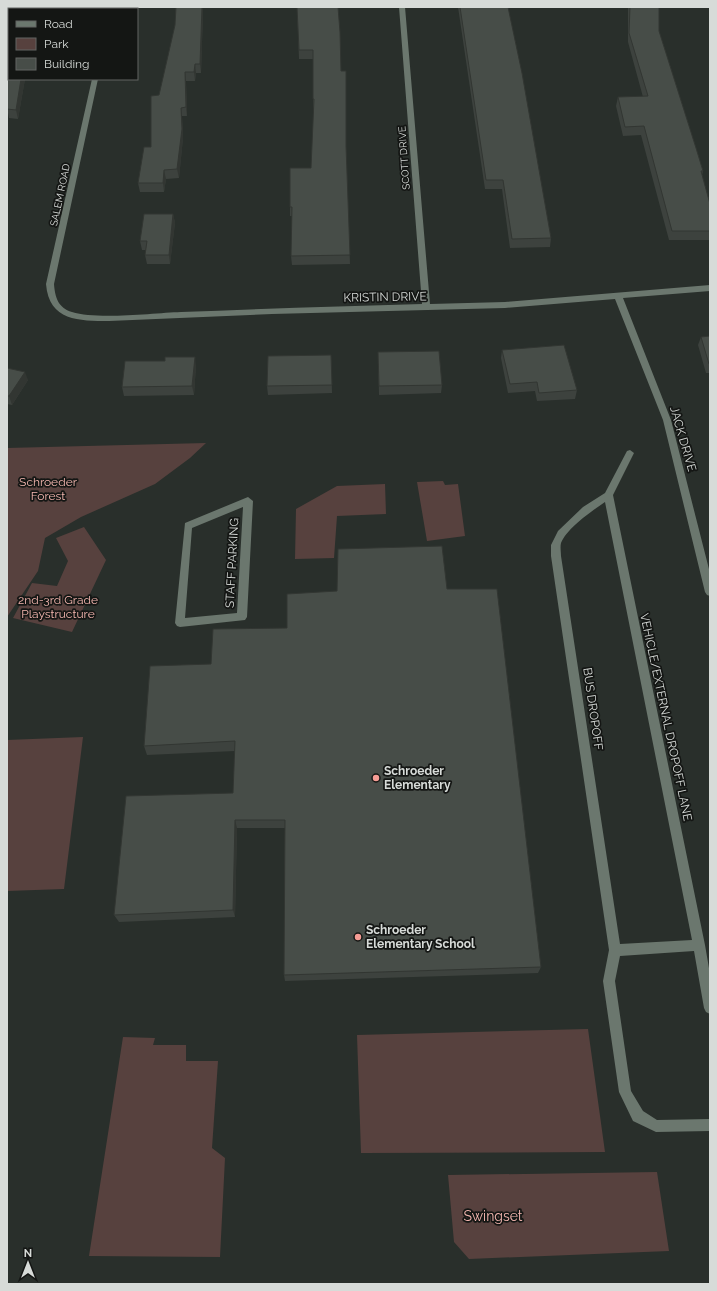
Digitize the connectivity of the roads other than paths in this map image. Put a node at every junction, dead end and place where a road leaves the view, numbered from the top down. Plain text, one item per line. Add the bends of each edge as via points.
1 (402, 7) edge
2 (95, 80) edge
3 (710, 288) edge
4 (618, 296) junction
5 (426, 308) junction
6 (61, 310) joint
7 (630, 453) dead end
8 (608, 495) junction
9 (248, 500) joint
10 (710, 592) edge
11 (699, 945) junction
12 (615, 950) junction
13 (710, 1008) edge
14 (710, 1125) edge

1 - 5 street, SCOTT DRIVE
2 - 6 street, SALEM ROAD via 50,284 51,299
3 - 4 street, KRISTIN DRIVE
4 - 5 street, KRISTIN DRIVE
4 - 10 street, JACK DRIVE via 667,420
5 - 6 street, KRISTIN DRIVE via 264,311 108,318 86,318
7 - 8 street
8 - 11 street, VEHICLE/EXTERNAL DROPOFF LANE
8 - 12 street, BUS DROPOFF via 572,522 561,534 556,545
9 - 9 street, STAFF PARKING via 188,526 180,623 242,618
11 - 12 street
11 - 13 street, VEHICLE/EXTERNAL DROPOFF LANE
12 - 14 street, BUS DROPOFF via 609,982 625,1092 638,1116 656,1126

